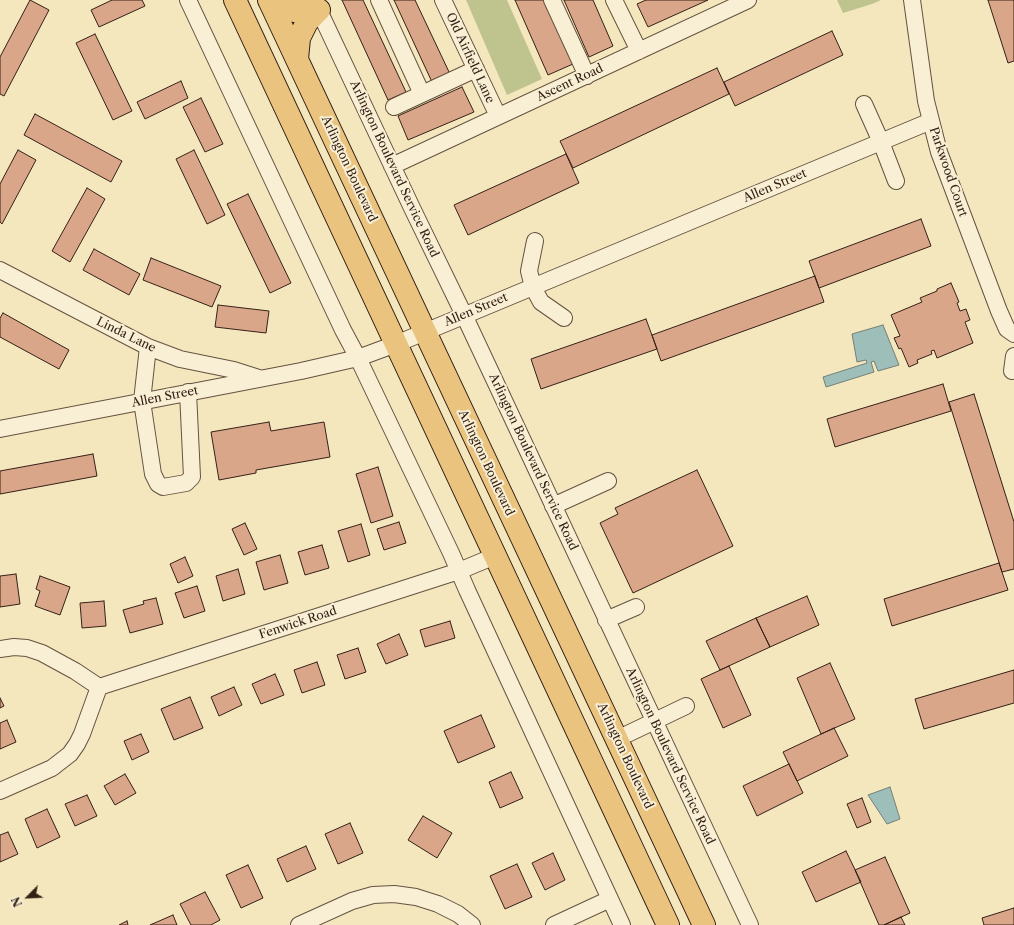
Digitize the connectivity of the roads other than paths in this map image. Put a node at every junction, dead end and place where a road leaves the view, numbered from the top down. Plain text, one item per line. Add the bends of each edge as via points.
1 (188, 0) edge
2 (235, 0) edge
3 (269, 0) edge
4 (379, 0) edge
5 (443, 0) edge
6 (552, 0) edge
7 (616, 0) edge
8 (748, 0) edge
9 (912, 0) edge
10 (317, 5) edge
11 (639, 51) junction
12 (297, 59) junction
13 (476, 69) junction
14 (587, 76) junction
15 (422, 94) junction
16 (864, 104) dead end
17 (394, 107) dead end
18 (498, 116) junction
19 (931, 121) junction
20 (881, 142) junction
21 (392, 166) junction
22 (896, 181) dead end
23 (535, 241) dead end
24 (0, 270) edge
25 (533, 287) junction
26 (464, 315) junction
27 (564, 318) dead end
28 (425, 332) junction
29 (1014, 334) edge
30 (396, 344) junction
31 (148, 348) junction
32 (358, 358) junction
33 (260, 378) junction
34 (188, 392) junction
35 (142, 401) junction
36 (0, 429) edge
37 (608, 481) dead end
38 (553, 506) junction
39 (495, 556) junction
40 (458, 571) junction
41 (636, 607) dead end
42 (606, 620) junction
43 (0, 649) edge
44 (99, 687) junction
45 (686, 706) dead end
46 (654, 720) junction
47 (616, 739) junction
48 (0, 791) edge
49 (610, 899) junction
50 (299, 925) edge
51 (472, 925) edge
52 (554, 925) edge
53 (621, 925) edge
54 (668, 925) edge
55 (704, 925) edge
56 (750, 925) edge

1 - 32 street via 339,323
2 - 30 highway
3 - 10 highway via 295,11
3 - 12 highway, Arlington Boulevard
4 - 15 street
5 - 13 street, Old Airfield Lane
6 - 14 street
7 - 11 street
8 - 11 street, Ascent Road
9 - 19 street, Parkwood Court
10 - 12 highway via 299,38
10 - 21 street, Arlington Boulevard Service Road
11 - 14 street, Ascent Road
12 - 28 highway, Arlington Boulevard
13 - 15 street
13 - 18 street, Old Airfield Lane
14 - 18 street, Ascent Road
15 - 17 street
16 - 20 street
18 - 21 street, Ascent Road
19 - 20 street, Allen Street
19 - 29 street, Parkwood Court via 939,152 999,311 1007,329
20 - 22 street
20 - 25 street, Allen Street
21 - 26 street, Arlington Boulevard Service Road
23 - 25 street via 529,271
24 - 31 street, Linda Lane
25 - 26 street, Allen Street
25 - 27 street via 541,302
26 - 28 street, Allen Street
26 - 38 street, Arlington Boulevard Service Road
28 - 30 street, Allen Street
28 - 47 highway, Arlington Boulevard
30 - 32 street, Allen Street
30 - 39 highway
31 - 33 street, Linda Lane via 180,359
31 - 35 street
32 - 33 street, Allen Street
32 - 40 street
33 - 34 street, Allen Street
34 - 35 street, Allen Street
34 - 35 street via 192,477 179,485 163,487 158,484 153,474
35 - 36 street, Allen Street
37 - 38 street
38 - 42 street, Arlington Boulevard Service Road
39 - 40 street, Fenwick Road
39 - 54 highway
40 - 44 street, Fenwick Road
40 - 49 street
41 - 42 street
42 - 46 street, Arlington Boulevard Service Road
43 - 44 street via 14,647 42,652
44 - 48 street via 82,734 70,754 52,768
45 - 46 street
46 - 47 street
46 - 56 street, Arlington Boulevard Service Road
47 - 55 highway, Arlington Boulevard
49 - 52 street
49 - 53 street
50 - 51 street via 352,901 373,895 394,894 438,904 458,914

